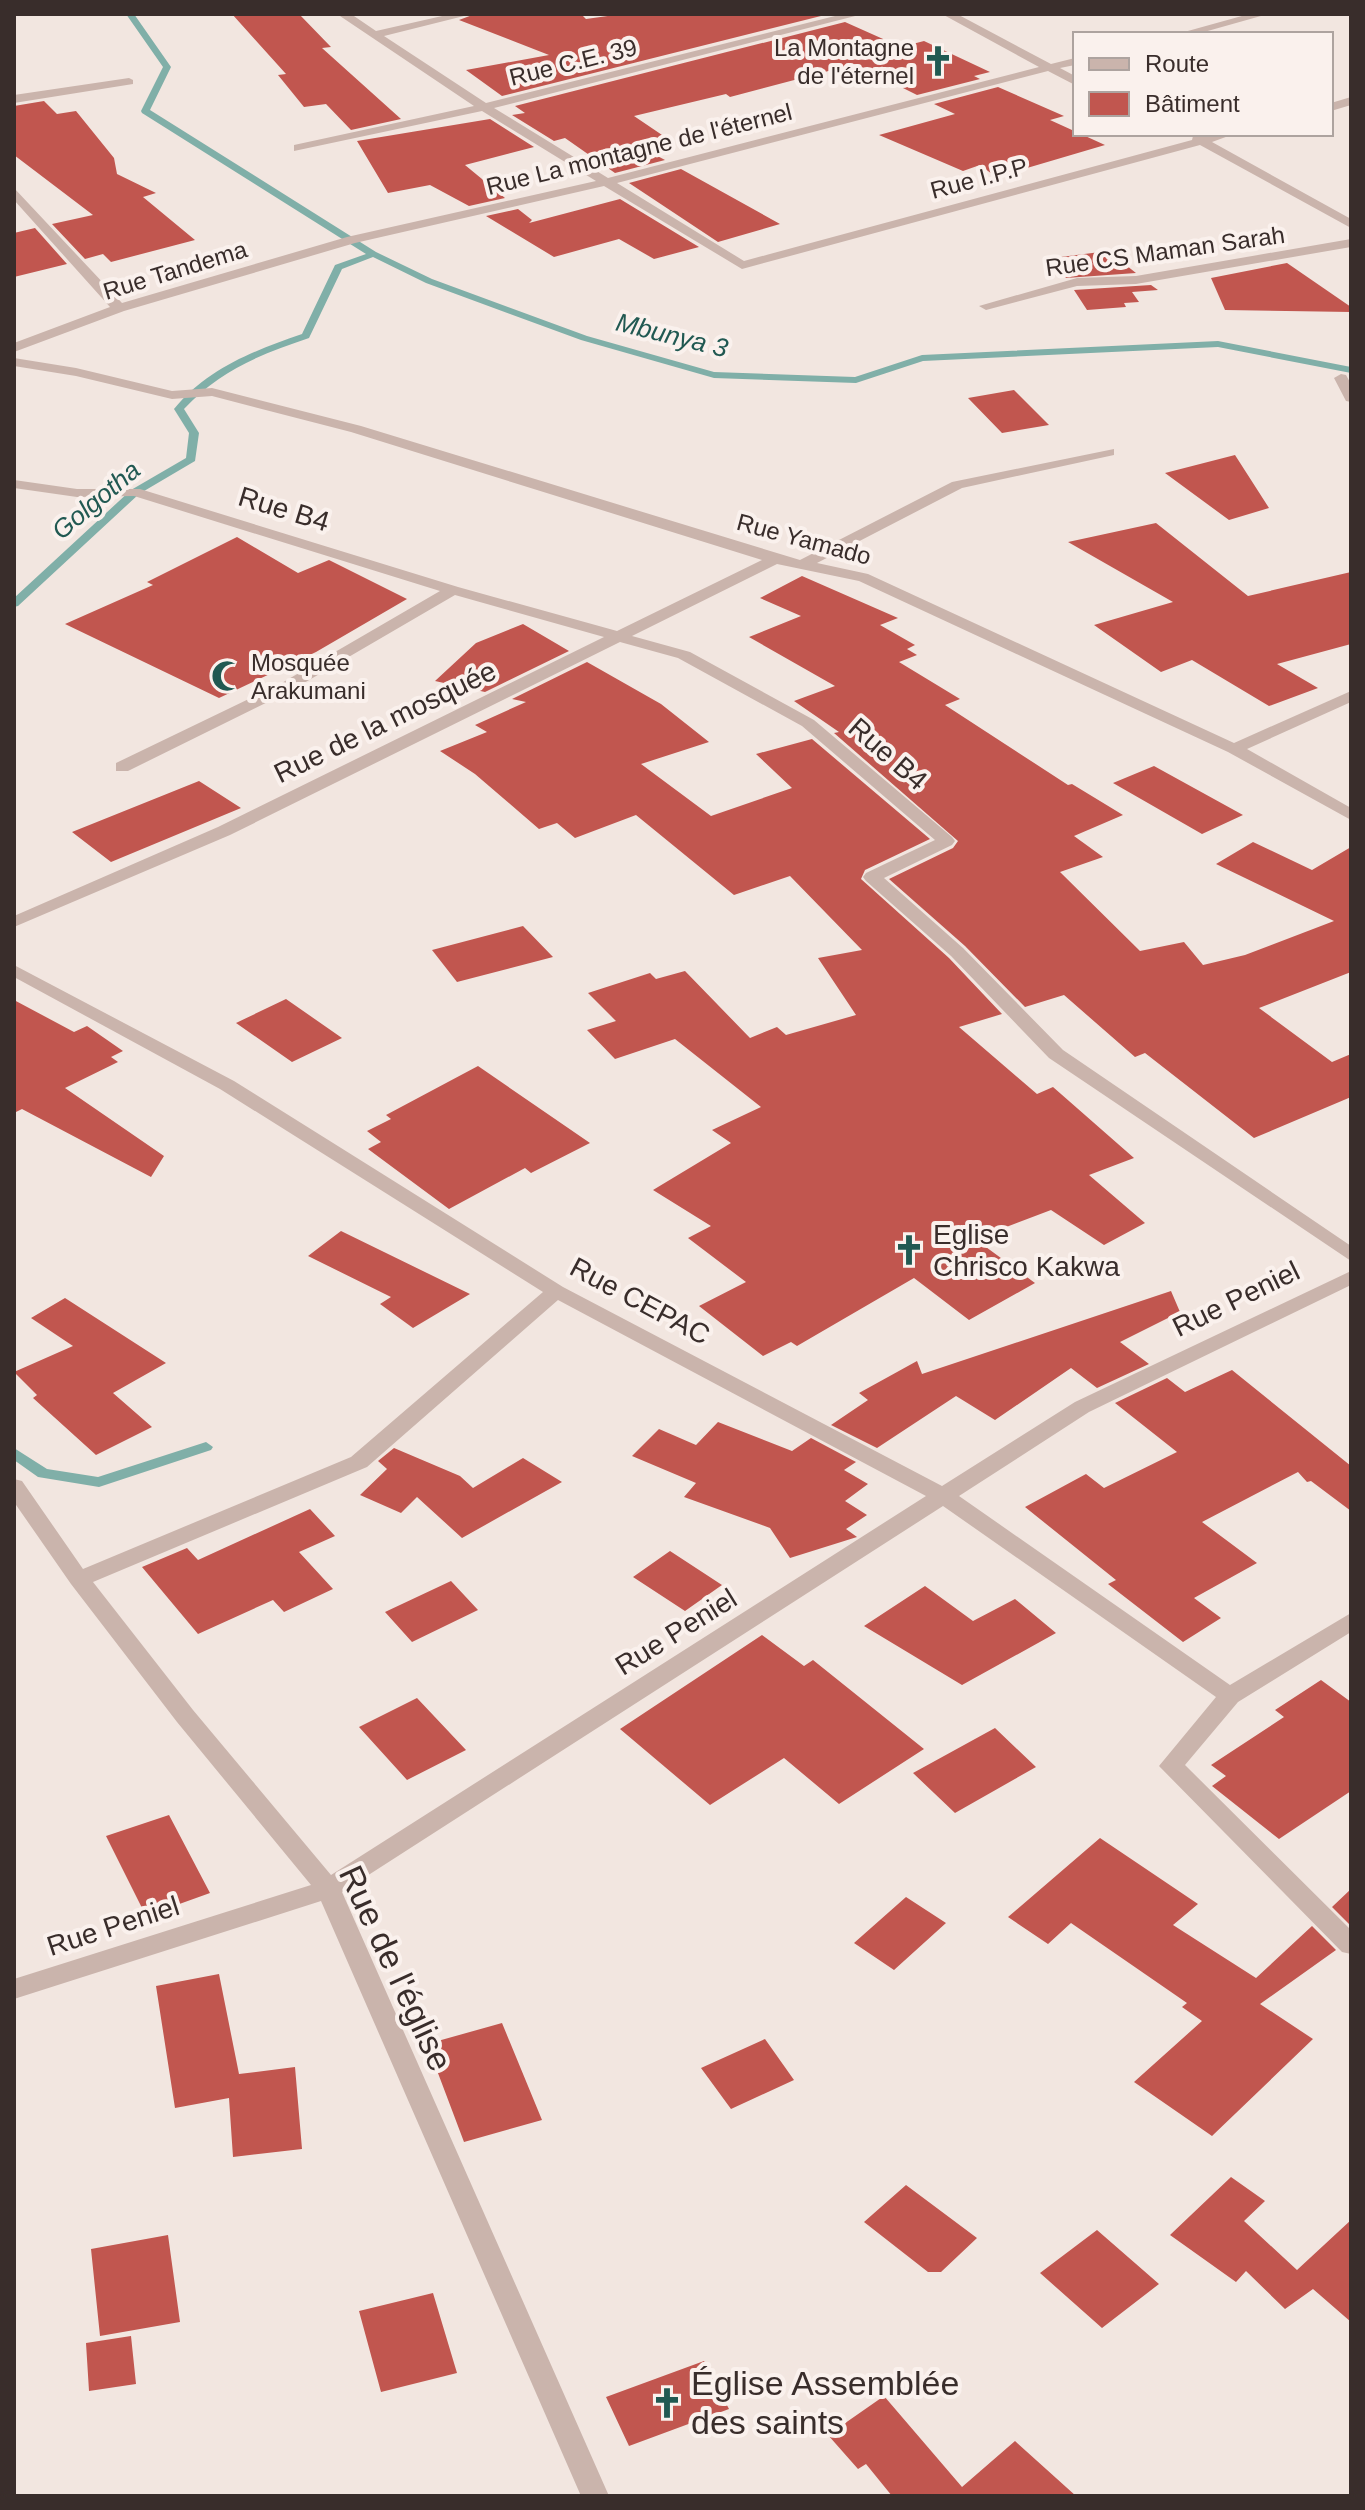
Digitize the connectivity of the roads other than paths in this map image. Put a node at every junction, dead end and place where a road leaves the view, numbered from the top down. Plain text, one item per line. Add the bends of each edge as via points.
1 (343, 14) edge
2 (466, 14) edge
3 (857, 14) edge
4 (948, 14) edge
5 (1262, 14) edge
6 (1191, 32) edge
7 (376, 34) junction
8 (1073, 62) edge
9 (1047, 68) junction
10 (1073, 80) edge
11 (129, 82) dead end
12 (14, 99) edge
13 (484, 107) junction
14 (1191, 136) edge
15 (1221, 136) edge
16 (1202, 141) junction
17 (298, 148) dead end
18 (606, 182) junction
19 (14, 192) edge
20 (1351, 224) edge
21 (352, 240) joint
22 (1351, 243) edge
23 (986, 306) dead end
24 (119, 308) junction
25 (14, 348) edge
26 (14, 362) edge
27 (1341, 378) dead end
28 (1351, 398) edge
29 (1109, 452) dead end
30 (14, 484) edge
31 (775, 559) junction
32 (805, 563) junction
33 (453, 590) junction
34 (616, 636) junction
35 (1351, 696) edge
36 (1234, 749) junction
37 (122, 767) dead end
38 (1351, 815) edge
39 (14, 922) edge
40 (14, 970) edge
41 (1351, 1255) edge
42 (1351, 1277) edge
43 (556, 1291) junction
44 (14, 1486) edge
45 (945, 1497) junction
46 (79, 1579) junction
47 (1351, 1621) edge
48 (1230, 1696) junction
49 (328, 1889) junction
50 (1351, 1945) edge
51 (14, 1989) edge
52 (595, 2496) edge

1 - 7 street
2 - 7 street
3 - 13 street, Rue C.E. 39
4 - 9 street
5 - 6 street
7 - 13 street
8 - 9 street, Rue La montagne de l'éternel
9 - 10 street
9 - 18 street, Rue La montagne de l'éternel
11 - 12 street
13 - 17 street, Rue C.E. 39
13 - 18 street
14 - 16 street
15 - 16 street, Rue I.P.P
16 - 18 street, Rue I.P.P via 742,265
16 - 20 street
18 - 21 street, Rue La montagne de l'éternel
19 - 24 street
21 - 24 street, Rue Tandema
22 - 23 street, Rue CS Maman Sarah via 1136,280 1077,282
24 - 25 street, Rue Tandema
26 - 31 street, Rue Yamado via 172,395 212,392 398,442
27 - 28 street
29 - 32 street via 957,485
30 - 33 street, Rue B4 via 77,493 135,492
31 - 32 street, Rue Yamado
31 - 34 street, Rue de la mosquée
32 - 36 street, Rue Yamado via 863,577
33 - 34 street, Rue B4
33 - 37 street via 286,687
34 - 39 street, Rue de la mosquée via 224,831
34 - 41 street, Rue B4 via 684,655 808,723 946,841 872,877 957,952 1056,1054
35 - 36 street
36 - 38 street, Rue Yamado
40 - 43 street, Rue CEPAC via 227,1085
42 - 45 street, Rue Peniel via 1082,1407
43 - 45 street, Rue CEPAC
43 - 46 street via 359,1462
44 - 46 street, Rue de l'église
45 - 48 street, Rue CEPAC
45 - 49 street, Rue Peniel
46 - 49 street, Rue de l'église
47 - 48 street
48 - 50 street via 1171,1766
49 - 51 street, Rue Peniel
49 - 52 street, Rue de l'église

